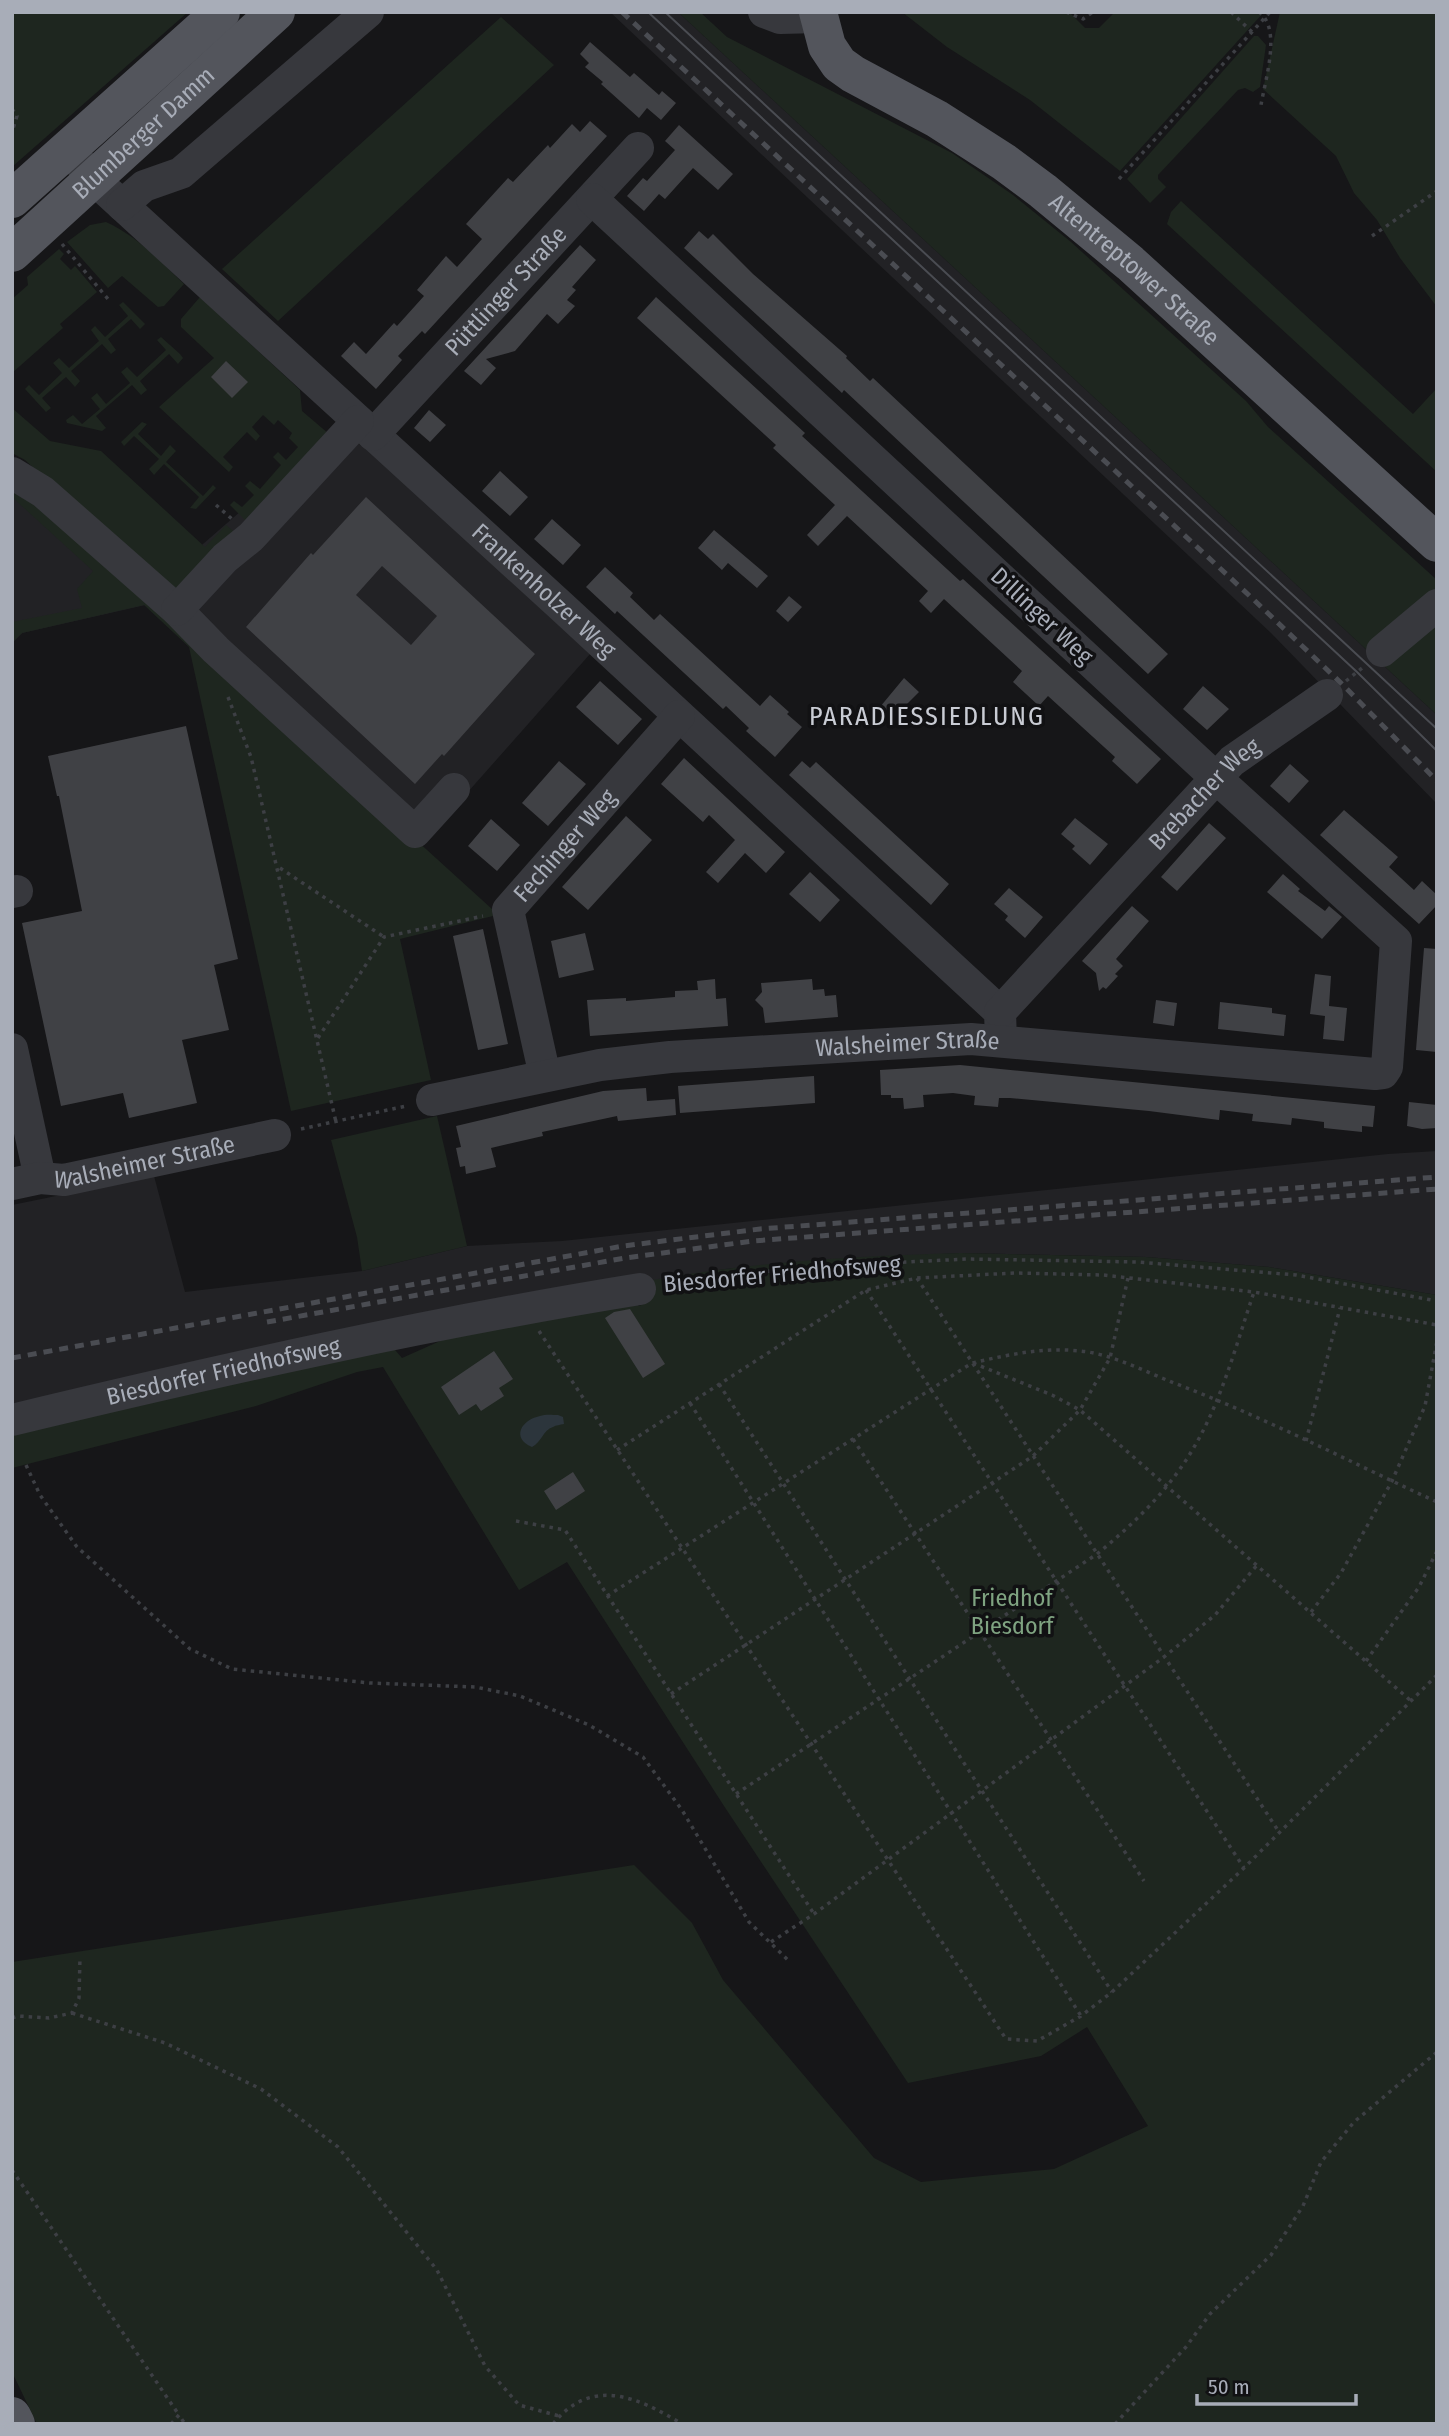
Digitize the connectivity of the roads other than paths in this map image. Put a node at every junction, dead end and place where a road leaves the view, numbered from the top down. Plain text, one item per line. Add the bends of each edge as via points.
1 (221, 12) edge
2 (276, 12) edge
3 (368, 12) edge
4 (764, 12) edge
5 (819, 17) edge
6 (638, 148) dead end
7 (68, 150) junction
8 (94, 179) junction
9 (12, 199) edge
10 (592, 200) junction
11 (122, 205) junction
12 (12, 253) edge
13 (365, 428) junction
14 (12, 473) edge
15 (1437, 514) edge
16 (1437, 543) edge
17 (1437, 605) edge
18 (177, 610) junction
19 (1382, 651) road end
20 (1327, 695) road end
21 (679, 716) junction
22 (1216, 778) junction
23 (454, 789) dead end
24 (1000, 1027) junction
25 (12, 1049) edge
26 (1383, 1073) joint
27 (545, 1076) junction
28 (432, 1100) road end
29 (275, 1135) road end
30 (26, 1181) edge
31 (640, 1289) road end
32 (12, 1420) edge
33 (12, 2416) edge
34 (16, 2424) edge

1 - 7 main road, Blumberger Damm
2 - 8 main road, Blumberger Damm
3 - 11 street via 181,173 144,186
4 - 5 street via 780,18
5 - 15 main road, Altentreptower Straße via 850,46 950,100 1066,179
5 - 16 main road, Altentreptower Straße via 827,46 839,64 937,119 1043,191 1130,263
6 - 10 street, Püttlinger Straße
7 - 8 street, Frankenholzer Weg
7 - 9 main road, Blumberger Damm
8 - 11 street, Frankenholzer Weg
8 - 12 main road, Blumberger Damm
10 - 13 street, Püttlinger Straße
10 - 22 street, Dillinger Weg
11 - 13 street, Frankenholzer Weg
13 - 18 street, Püttlinger Straße via 225,558
13 - 21 street, Frankenholzer Weg
14 - 18 street via 43,492
17 - 19 street
18 - 23 street via 415,832
20 - 22 street, Brebacher Weg via 1232,761
21 - 24 street, Frankenholzer Weg
21 - 27 street, Fechinger Weg via 508,910
22 - 24 street, Brebacher Weg
22 - 26 street, Dillinger Weg via 1396,941
24 - 26 street, Walsheimer Straße
24 - 27 street, Walsheimer Straße via 971,1038 670,1057
25 - 30 street
27 - 28 street, Walsheimer Straße
29 - 30 street, Walsheimer Straße via 64,1180
31 - 32 street, Biesdorfer Friedhofsweg via 523,1308
33 - 34 main road

